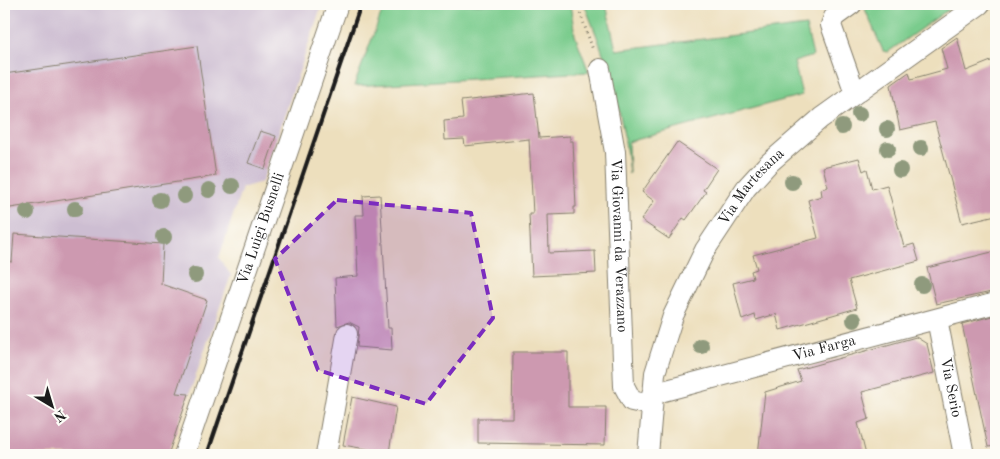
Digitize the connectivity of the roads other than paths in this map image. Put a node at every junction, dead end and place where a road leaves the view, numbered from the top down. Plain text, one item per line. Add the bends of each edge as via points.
1 (338, 4) edge
2 (852, 4) edge
3 (980, 4) edge
4 (600, 69) road end
5 (855, 93) junction
6 (996, 303) edge
7 (937, 319) junction
8 (347, 334) dead end
9 (652, 400) junction
10 (184, 455) edge
11 (326, 455) edge
12 (648, 455) edge
13 (964, 455) edge

1 - 10 street, Via Luigi Busnelli
2 - 5 street via 834,17 831,25
3 - 5 street, Via Martesana
4 - 9 street, Via Giovanni da Verazzano via 616,162 624,386 632,401
5 - 9 street, Via Martesana via 768,164 726,216 673,316 660,355
6 - 7 street, Via Farga
7 - 9 street, Via Farga
7 - 13 street, Via Serio
8 - 11 street
9 - 12 street, Via Martesana

